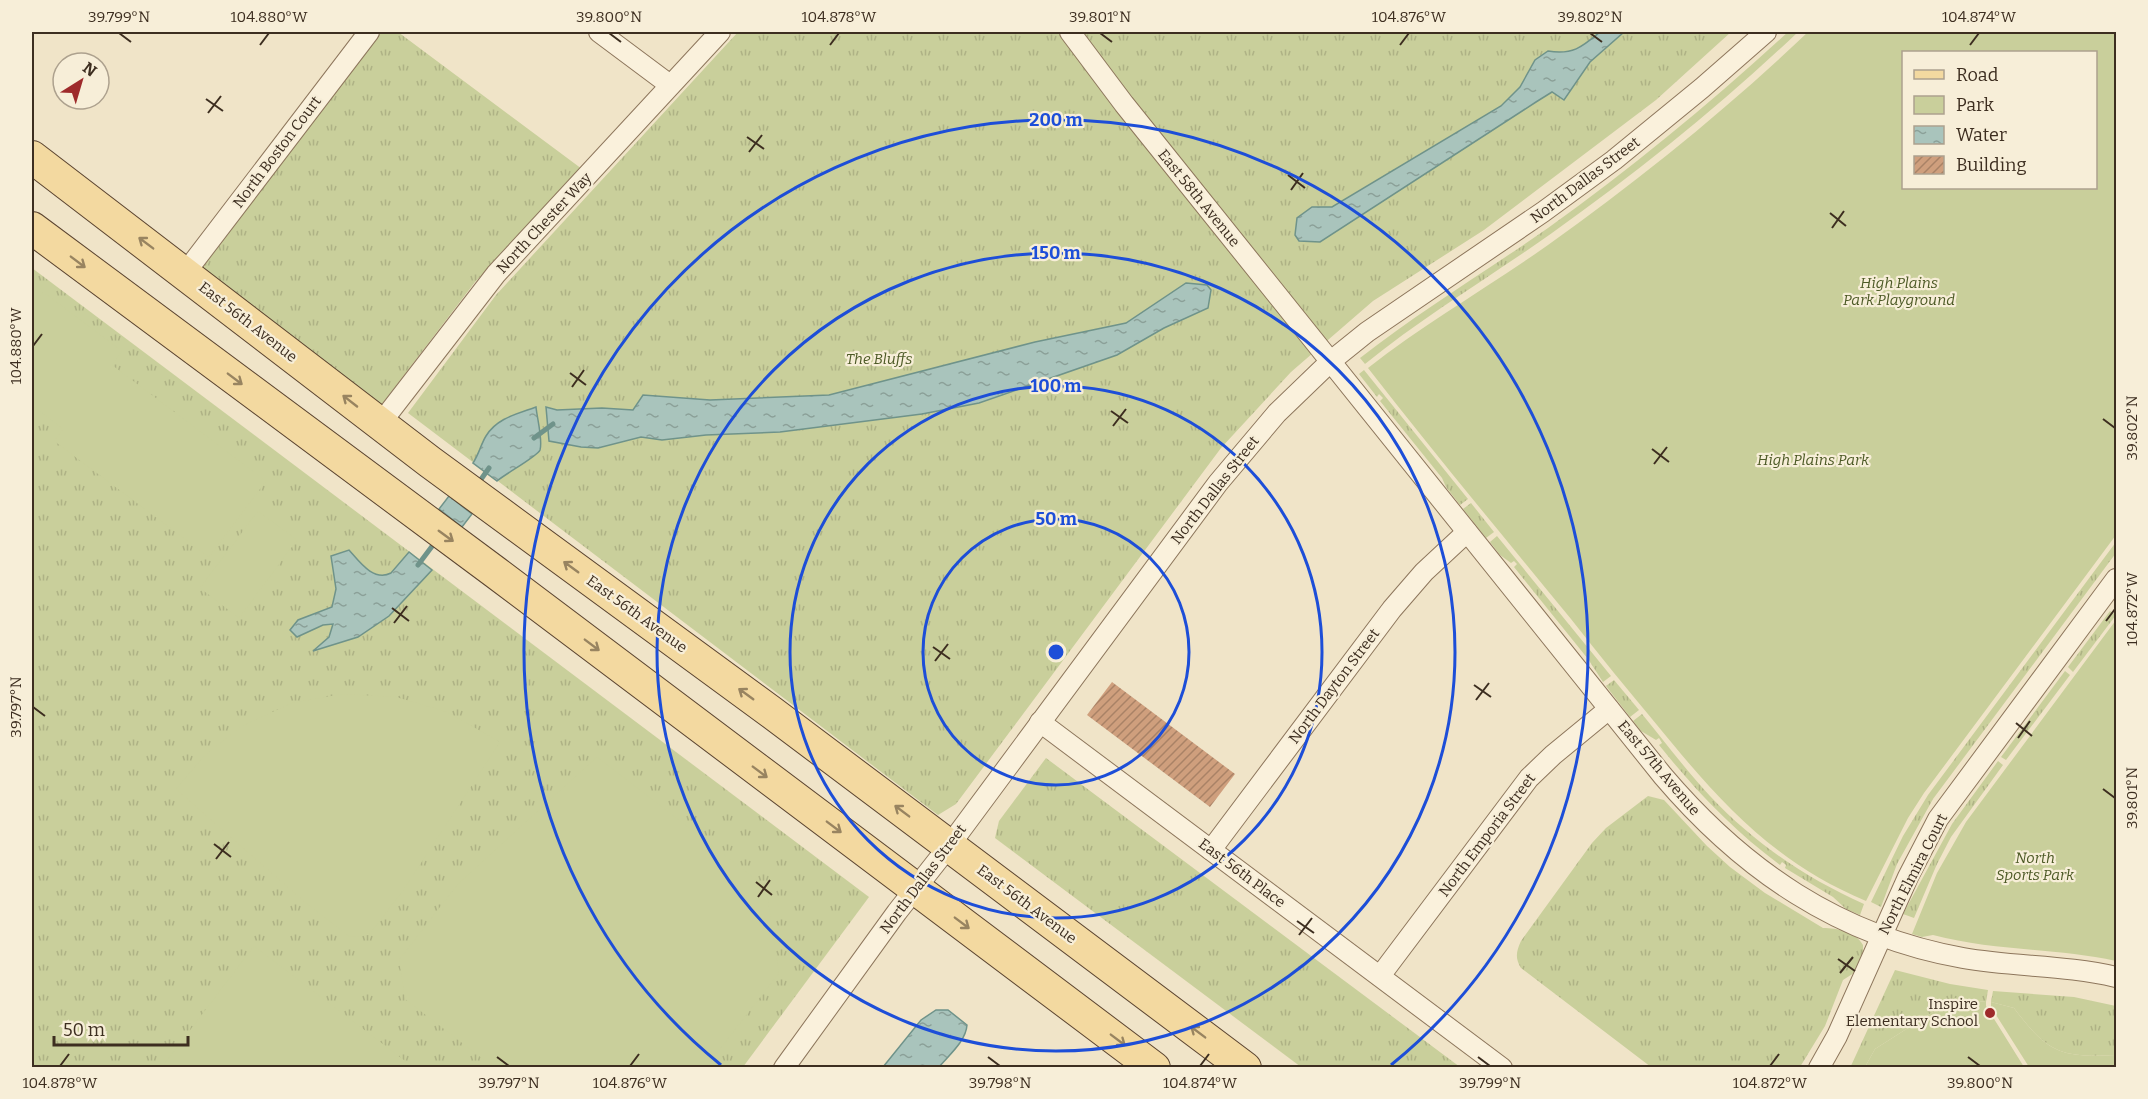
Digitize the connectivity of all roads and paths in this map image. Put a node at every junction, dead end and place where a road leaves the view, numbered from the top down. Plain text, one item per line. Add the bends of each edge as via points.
1 (369, 32) edge
2 (599, 32) edge
3 (720, 32) edge
4 (1070, 32) edge
5 (1766, 32) edge
6 (669, 85) junction
7 (32, 157) edge
8 (32, 228) edge
9 (185, 273) junction
10 (1331, 362) junction
11 (380, 424) junction
12 (1467, 532) junction
13 (2116, 579) edge
14 (1609, 709) junction
15 (1040, 722) junction
16 (949, 846) junction
17 (1211, 850) junction
18 (915, 888) junction
19 (1882, 936) junction
20 (1380, 976) junction
21 (2116, 977) edge
22 (784, 1068) edge
23 (1154, 1068) edge
24 (1245, 1068) edge
25 (1502, 1068) edge
26 (1819, 1068) edge

1 - 9 street, North Boston Court
2 - 6 street
3 - 6 street, North Chester Way
4 - 10 street, East 58th Avenue
5 - 10 street, North Dallas Street via 1614,160 1387,317
6 - 11 street, North Chester Way via 496,274
9 -> 7 main road, East 56th Avenue
8 -> 18 main road
11 -> 9 main road, East 56th Avenue
10 - 12 street, East 57th Avenue
10 - 15 street, North Dallas Street via 1271,420 1230,468
16 -> 11 main road, East 56th Avenue
12 - 14 street, East 57th Avenue
12 - 17 street, North Dayton Street via 1392,609
13 - 19 street, North Elmira Court via 1943,812 1918,856
14 - 19 street, East 57th Avenue via 1684,801 1748,861 1811,904
14 - 20 street, North Emporia Street via 1529,778
15 - 16 street, North Dallas Street
15 - 17 street, East 56th Place
16 - 18 street, North Dallas Street
24 -> 16 main road, East 56th Avenue
17 - 20 street, East 56th Place
18 - 22 street, North Dallas Street
18 -> 23 main road
19 - 21 street, East 57th Avenue via 1965,958
19 - 26 street, North Elmira Court
20 - 25 street, East 56th Place

